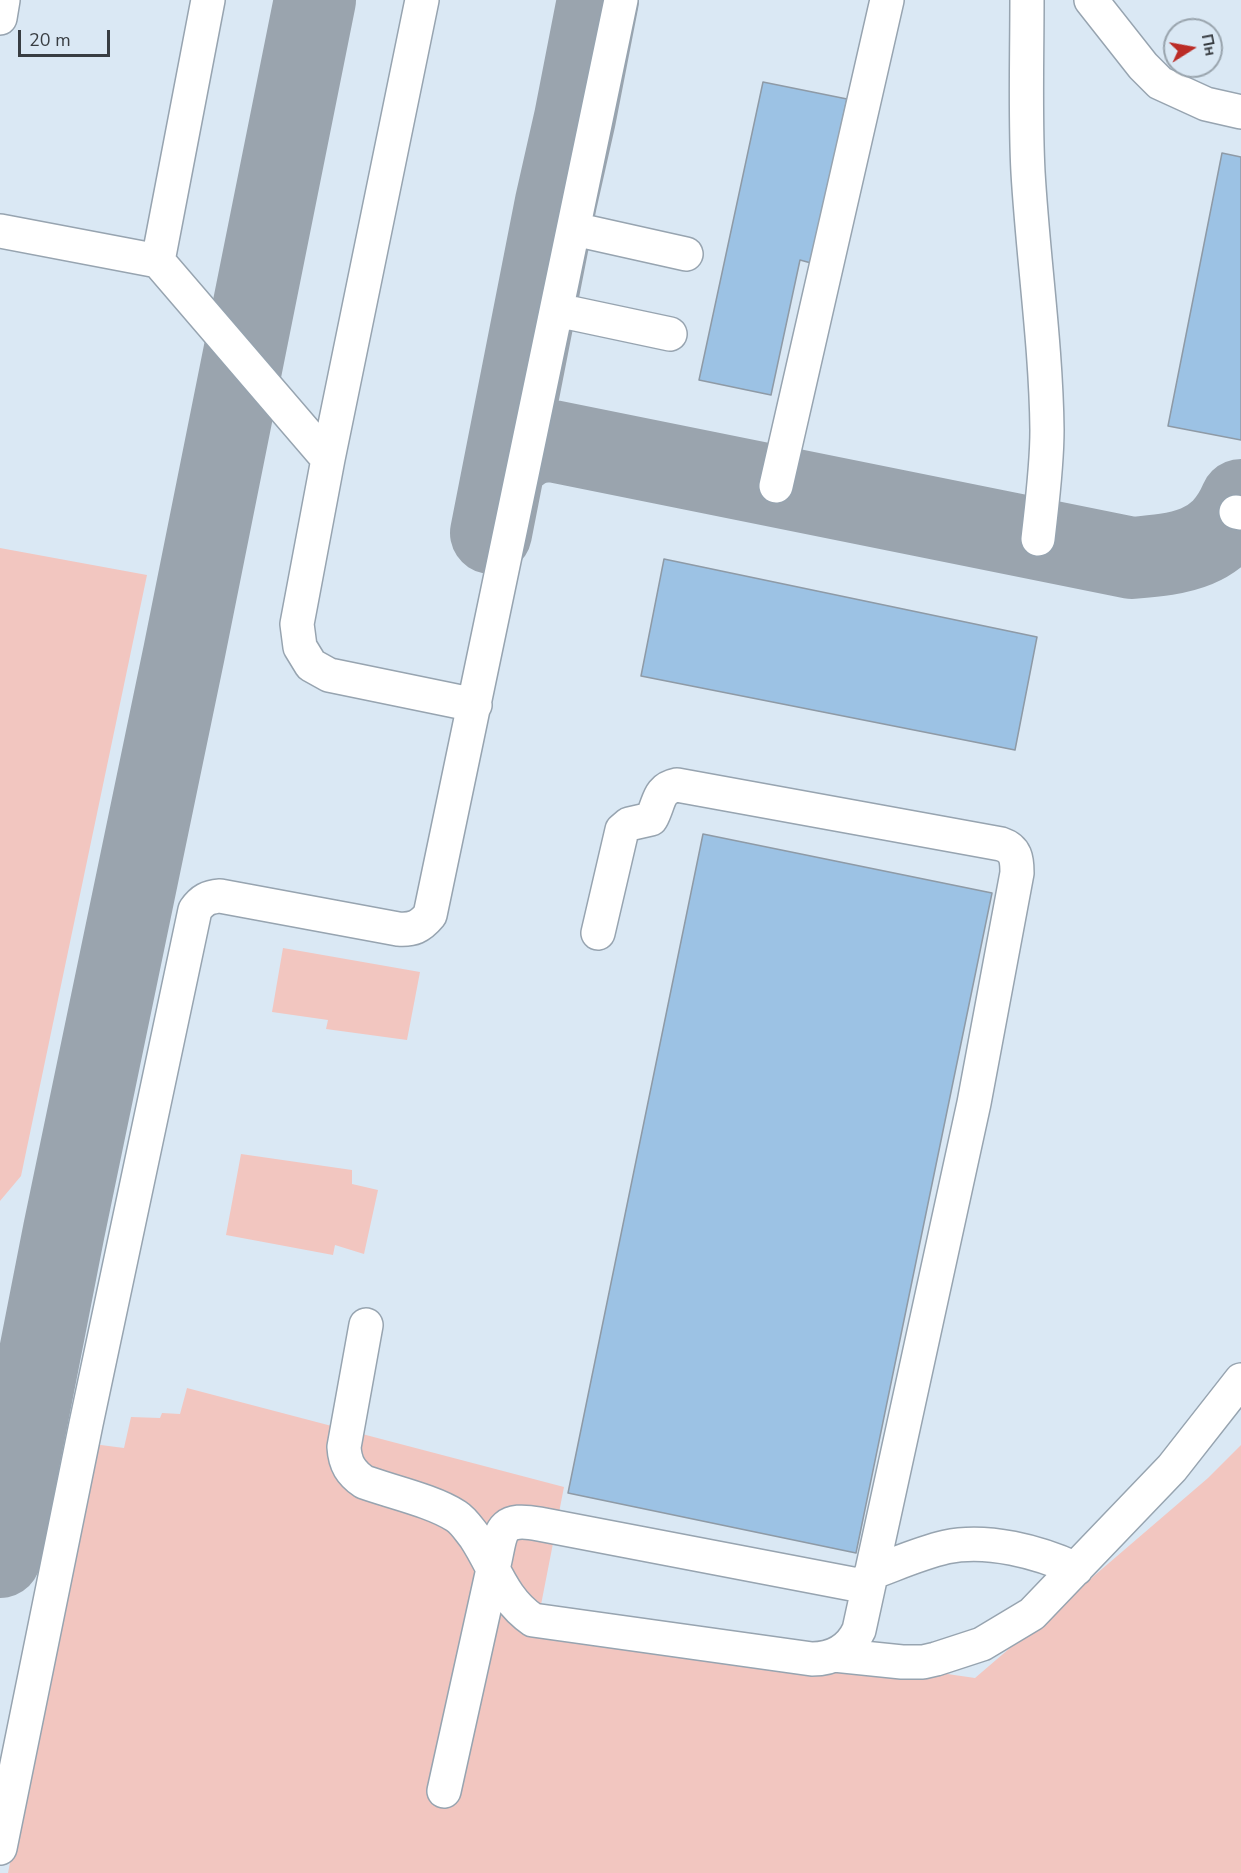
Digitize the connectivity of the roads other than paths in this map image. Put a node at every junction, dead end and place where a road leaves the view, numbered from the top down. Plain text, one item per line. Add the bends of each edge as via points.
1 (3, 0) edge
2 (208, 0) edge
3 (422, 0) edge
4 (621, 0) edge
5 (887, 0) edge
6 (1027, 0) edge
7 (1091, 0) edge
8 (0, 18) edge
9 (1241, 112) edge
10 (574, 229) junction
11 (0, 231) edge
12 (686, 254) dead end
13 (158, 261) junction
14 (557, 310) junction
15 (670, 334) dead end
16 (328, 459) junction
17 (776, 486) dead end
18 (1038, 539) dead end
19 (475, 705) junction
20 (598, 933) dead end
21 (366, 1325) dead end
22 (1241, 1380) edge
23 (493, 1569) junction
24 (1076, 1569) junction
25 (870, 1580) junction
26 (834, 1656) junction
27 (444, 1791) dead end
28 (0, 1848) edge

1 - 8 lane
2 - 13 lane
3 - 16 lane
4 - 10 lane
5 - 17 lane
6 - 18 lane via 1028,173 1047,429
7 - 9 lane via 1160,83 1206,104
10 - 12 lane
10 - 14 lane
11 - 13 lane
13 - 16 lane
14 - 15 lane
14 - 19 lane
16 - 19 lane via 297,624 300,647 311,665 329,675
19 - 28 lane via 430,915 422,925 411,930 398,929 220,896 201,902 195,910
20 - 25 lane via 622,830 629,824 651,819 664,790 677,785 1001,844 1013,851 1017,859 974,1103
21 - 23 lane via 344,1447 348,1467 364,1482 458,1517
22 - 24 lane via 1172,1468
23 - 25 lane via 502,1533 506,1526 518,1521
23 - 26 lane via 512,1602 533,1620 812,1659
23 - 27 lane
24 - 25 lane via 1037,1554 974,1544 925,1553
24 - 26 lane via 1032,1614 970,1649 923,1662
25 - 26 lane via 854,1641

